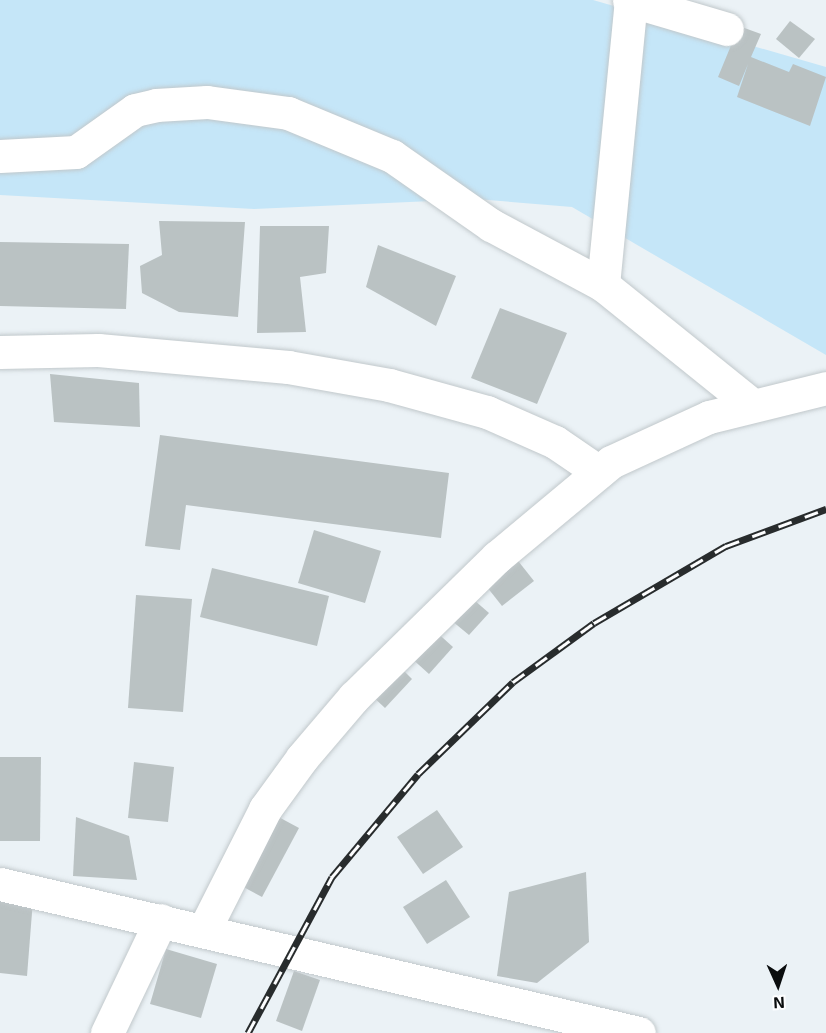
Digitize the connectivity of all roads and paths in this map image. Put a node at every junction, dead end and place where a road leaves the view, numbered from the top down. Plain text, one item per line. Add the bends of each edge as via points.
1 (630, 0) edge
2 (727, 29) dead end
3 (0, 156) edge
4 (603, 285) junction
5 (0, 352) edge
6 (826, 388) edge
7 (752, 405) junction
8 (599, 472) junction
9 (0, 885) edge
10 (161, 920) junction
11 (204, 930) junction
12 (107, 1033) edge
13 (639, 1033) edge

1 - 2 street
1 - 4 street
3 - 4 street via 76,152 135,110 156,105 257,105 324,126 392,156 491,225
4 - 7 street
5 - 8 street via 98,350 288,366 389,385 487,412 555,441
6 - 7 street
7 - 8 street via 709,417
8 - 11 street via 498,557 354,697 265,809
9 - 10 street
10 - 11 street
10 - 12 street
11 - 13 street

